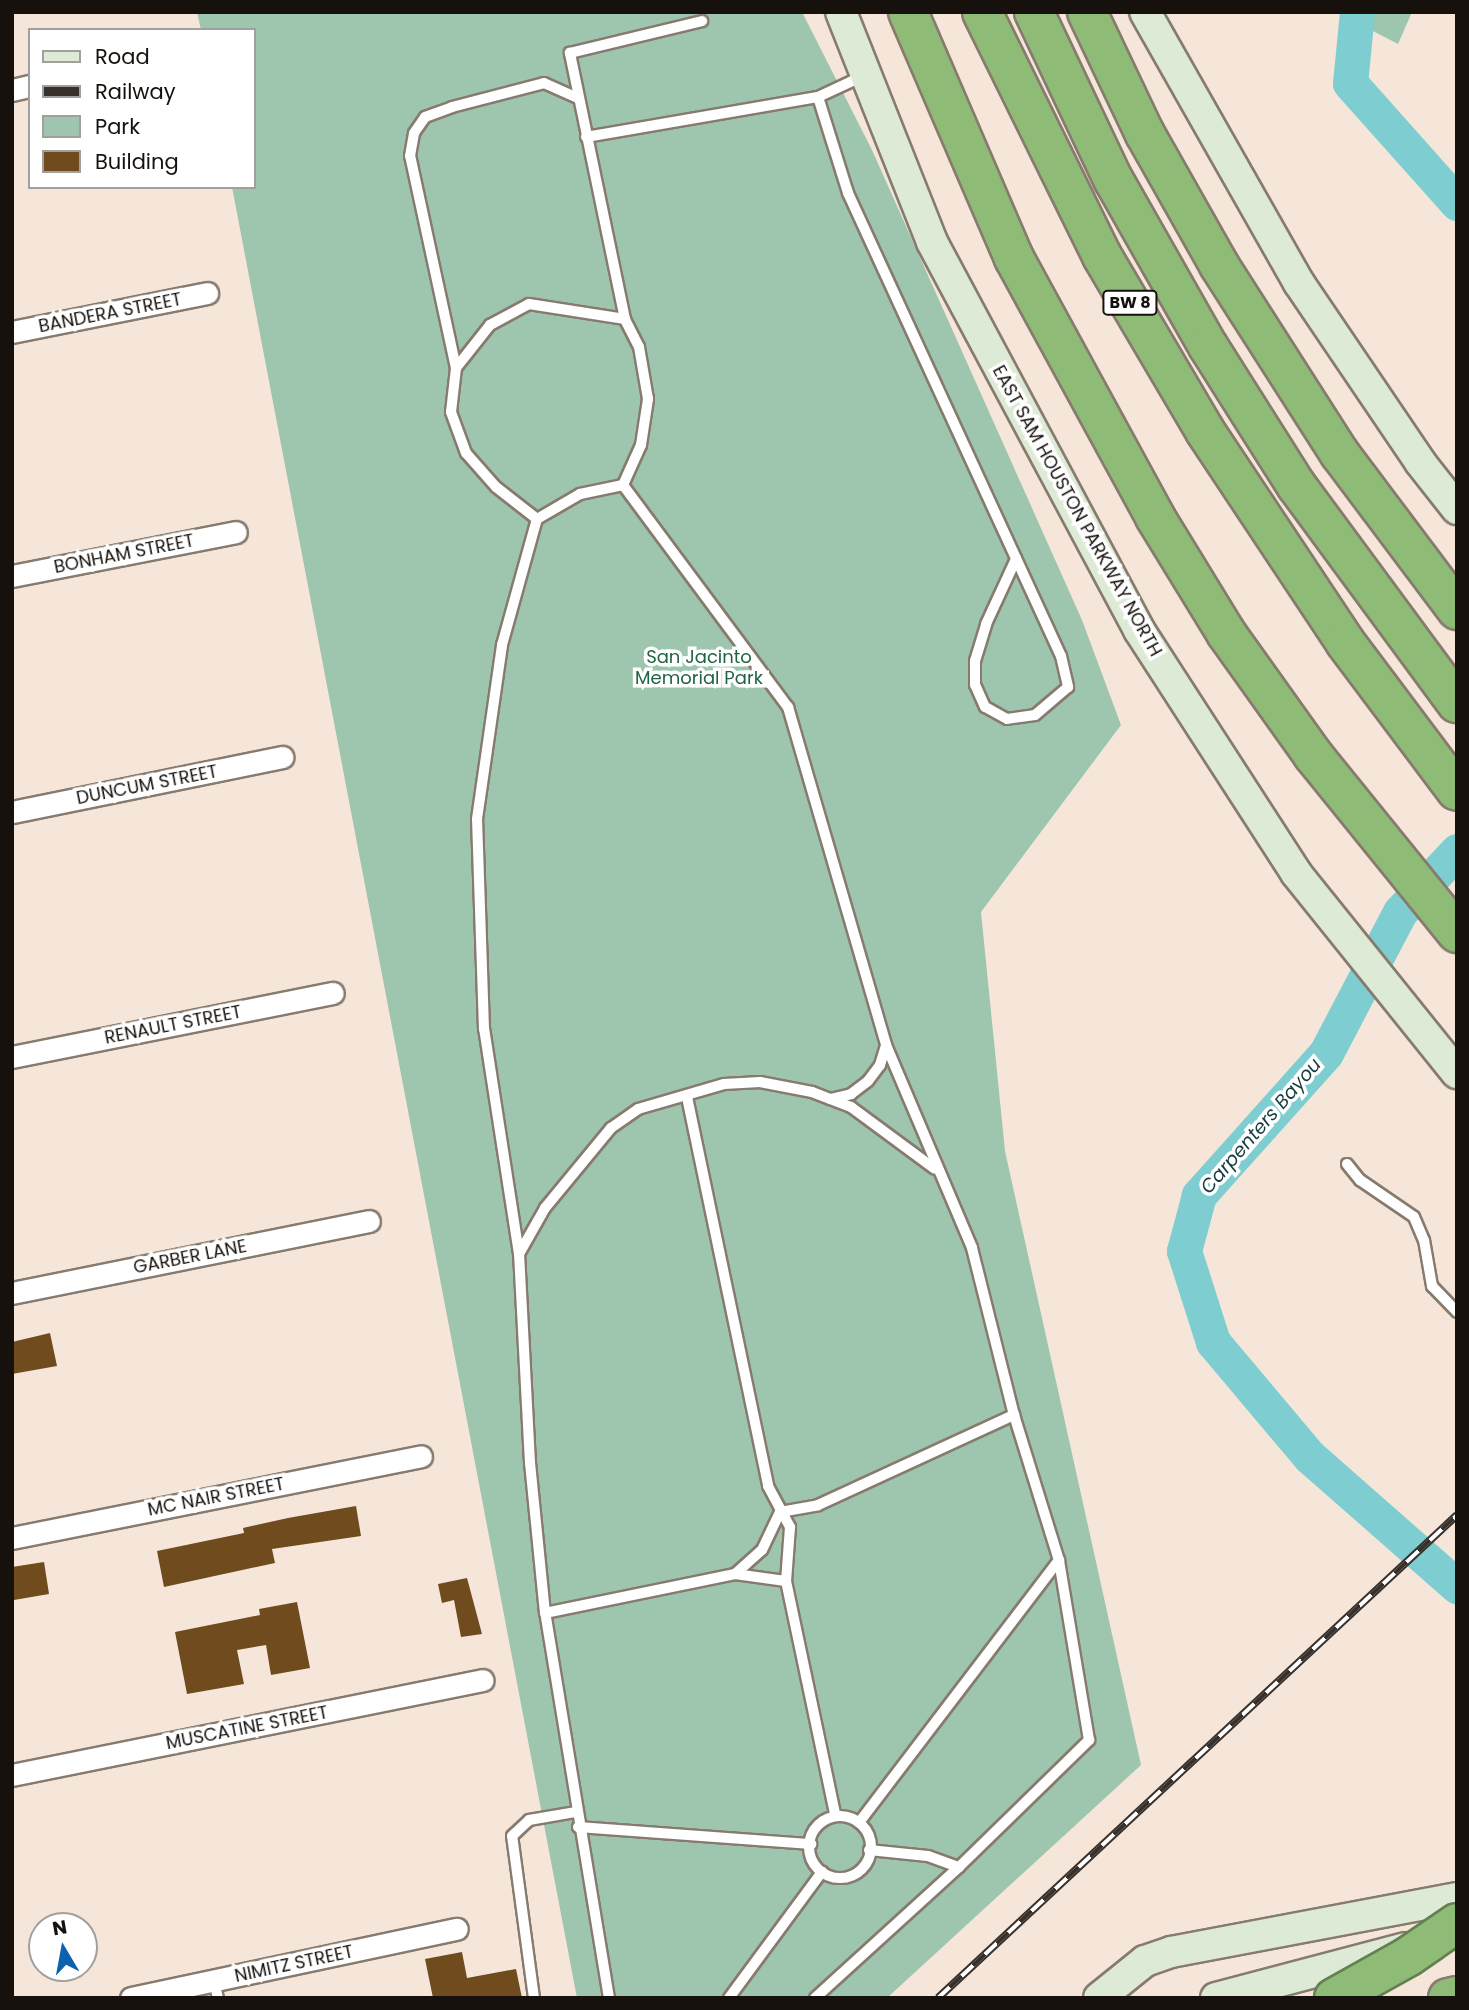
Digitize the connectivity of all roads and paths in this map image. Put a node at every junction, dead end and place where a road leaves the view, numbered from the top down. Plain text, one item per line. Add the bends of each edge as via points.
1 (841, 12) edge
2 (908, 12) edge
3 (982, 12) edge
4 (1034, 12) edge
5 (1087, 12) edge
6 (1145, 12) edge
7 (702, 21) dead end
8 (863, 76) junction
9 (576, 97) junction
10 (818, 97) junction
11 (586, 136) junction
12 (207, 293) dead end
13 (625, 319) junction
14 (12, 332) edge
15 (456, 368) junction
16 (623, 485) junction
17 (1457, 509) edge
18 (537, 519) junction
19 (236, 532) dead end
20 (1016, 559) junction
21 (12, 576) edge
22 (1457, 610) edge
23 (1457, 704) edge
24 (282, 757) dead end
25 (1457, 791) edge
26 (12, 812) edge
27 (1457, 933) edge
28 (333, 993) dead end
29 (886, 1045) junction
30 (12, 1057) edge
31 (1457, 1073) edge
32 (687, 1097) junction
33 (830, 1098) junction
34 (1347, 1164) dead end
35 (937, 1171) junction
36 (369, 1221) dead end
37 (519, 1254) junction
38 (12, 1293) edge
39 (1457, 1312) edge
40 (1014, 1415) junction
41 (421, 1456) dead end
42 (780, 1512) junction
43 (12, 1538) edge
44 (1059, 1560) junction
45 (735, 1574) junction
46 (786, 1581) junction
47 (545, 1613) junction
48 (482, 1680) dead end
49 (12, 1775) edge
50 (576, 1812) junction
51 (835, 1814) junction
52 (859, 1823) junction
53 (578, 1827) junction
54 (811, 1844) junction
55 (869, 1850) junction
56 (959, 1867) junction
57 (822, 1872) junction
58 (1457, 1898) edge
59 (1457, 1923) edge
60 (457, 1929) dead end
61 (1457, 1936) edge
62 (216, 1989) edge
63 (1457, 1996) edge
64 (131, 1998) edge
65 (534, 1998) edge
66 (609, 1998) edge
67 (729, 1998) edge
68 (815, 1998) edge
69 (1099, 1998) edge
70 (1216, 1998) edge
71 (1334, 1998) edge
72 (1448, 1998) edge

1 - 8 main road, EAST SAM HOUSTON PARKWAY NORTH
2 - 27 highway via 983,189 1083,391 1214,612 1359,817
3 - 25 highway, BW 8 via 1102,256 1205,431 1302,580
4 - 23 highway, BW 8 via 1113,179 1253,419 1345,554
5 - 22 highway via 1144,134 1219,265 1340,454
6 - 17 main road via 1299,283
7 - 9 lane via 569,53
8 - 10 lane
8 - 31 main road, EAST SAM HOUSTON PARKWAY NORTH via 932,242 1139,630 1296,873
9 - 11 lane
9 - 15 lane via 544,83 443,110 425,117 414,133 410,156
10 - 11 lane
10 - 20 lane via 848,193
11 - 13 lane
12 - 14 street, BANDERA STREET
13 - 15 lane via 528,304 490,325
13 - 16 lane via 639,347 649,399 641,445
15 - 18 lane via 451,412 466,453 496,487
16 - 18 lane via 580,494
16 - 29 lane via 788,707
18 - 37 lane via 502,645 477,819 484,1029
19 - 21 street, BONHAM STREET
20 - 20 lane via 1061,656 1068,687 1035,715 1007,719 985,707 975,685 975,660
24 - 26 street, DUNCUM STREET
28 - 30 street, RENAULT STREET
29 - 33 lane via 880,1065 868,1081 851,1094
29 - 35 lane
32 - 33 lane via 724,1084 760,1083
32 - 37 lane via 638,1109 611,1128 545,1208
32 - 42 lane via 768,1486
33 - 35 lane via 851,1107
34 - 39 lane via 1360,1180 1414,1217 1424,1240 1432,1286
35 - 40 lane via 972,1248
36 - 38 street, GARBER LANE
37 - 47 lane via 530,1463
40 - 42 lane via 818,1505
40 - 44 lane
41 - 43 street, MC NAIR STREET
42 - 45 lane via 762,1549
42 - 46 lane via 790,1527
44 - 52 lane
44 - 56 lane via 1089,1740
45 - 46 lane
45 - 47 lane
46 - 51 lane
47 - 50 lane
48 - 49 street, MUSCATINE STREET
50 - 53 lane
50 - 65 lane via 529,1820 512,1836
51 - 52 lane
51 - 54 lane via 821,1822
52 - 55 lane
53 - 54 lane
53 - 66 lane
54 - 57 lane
55 - 56 lane via 928,1856
55 - 57 lane via 864,1867 852,1878 836,1880
56 - 68 lane
57 - 67 lane
58 - 69 main road via 1171,1952 1145,1961
59 - 71 highway, bridge
60 - 62 street, NIMITZ STREET
61 - 70 main road
62 - 64 street, NIMITZ STREET
63 - 72 highway

